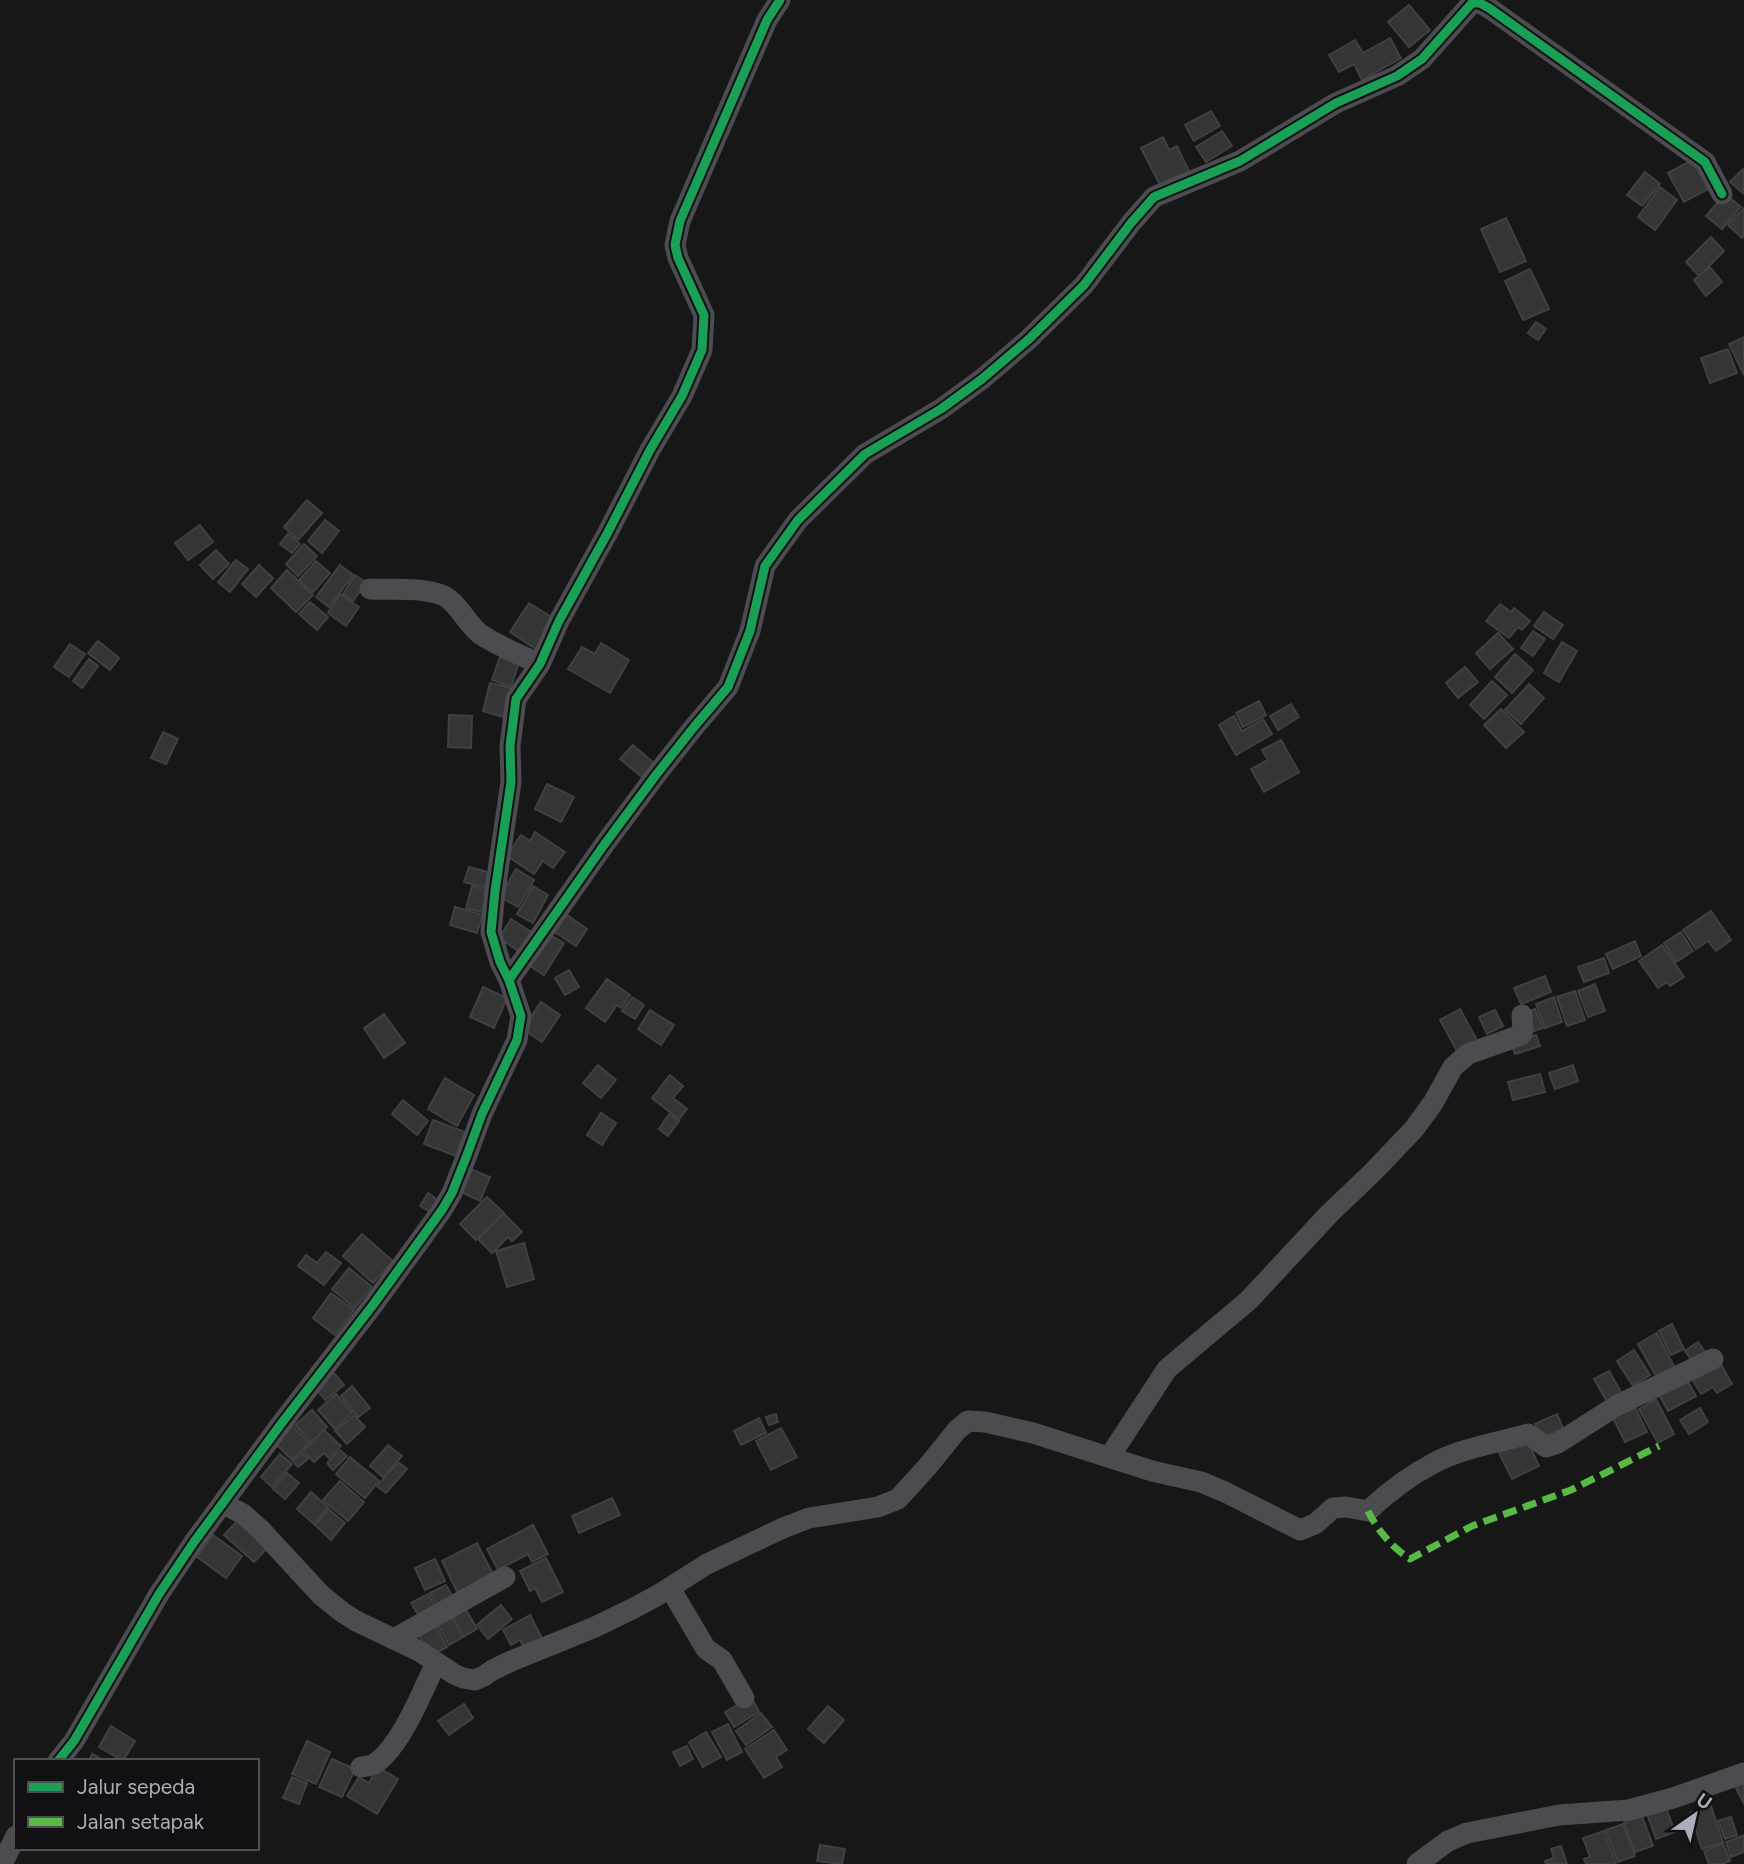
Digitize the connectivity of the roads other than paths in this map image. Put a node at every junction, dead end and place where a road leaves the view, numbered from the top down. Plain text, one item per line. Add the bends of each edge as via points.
1 (780, 0) edge
2 (1722, 194) dead end
3 (370, 589) dead end
4 (540, 664) junction
5 (509, 980) junction
6 (1522, 1016) dead end
7 (1713, 1359) dead end
8 (1111, 1457) junction
9 (224, 1504) junction
10 (505, 1577) dead end
11 (670, 1588) junction
12 (394, 1639) junction
13 (436, 1663) junction
14 (744, 1698) dead end
15 (60, 1759) edge
16 (360, 1767) dead end
17 (1744, 1773) edge
18 (14, 1840) edge
19 (2, 1864) edge
20 (1417, 1864) edge

1 - 4 street via 767,20 680,221 675,244 704,315 702,350
2 - 5 street via 1705,162 1489,8 1472,3 1422,59 1397,76 1336,103 1240,161 1154,197 1084,285 1029,339 941,409 864,454 798,520 765,566 750,631 728,687 604,845
3 - 4 street via 412,590 449,598 481,634
4 - 5 street via 516,699 511,782 495,891 491,932
5 - 9 street via 521,1016 517,1040 452,1193
6 - 8 street via 1521,1035 1468,1054 1453,1067 1406,1138 1249,1300 1167,1369
7 - 8 street via 1616,1406 1559,1443 1546,1447 1528,1434 1474,1448 1436,1462 1368,1511 1333,1508 1300,1530 1201,1482
8 - 11 street via 1033,1433 968,1421 898,1499 783,1528 707,1564
9 - 12 street via 260,1530 331,1605
9 - 15 street via 159,1594
10 - 12 street
11 - 13 street via 475,1680
11 - 14 street via 706,1649 722,1660
12 - 13 street
13 - 16 street via 387,1752 374,1765
17 - 20 street via 1629,1810 1559,1815 1467,1833
18 - 19 street

